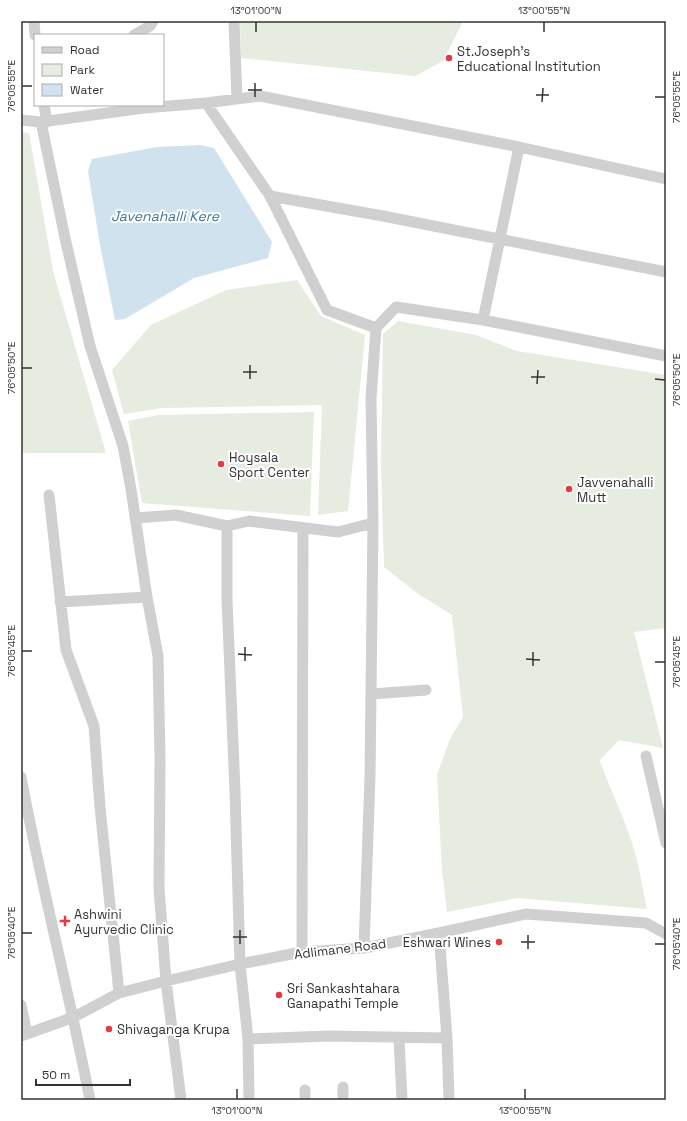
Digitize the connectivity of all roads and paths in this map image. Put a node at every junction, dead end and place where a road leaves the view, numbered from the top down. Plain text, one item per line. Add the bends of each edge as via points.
1 (34, 21) edge
2 (153, 21) edge
3 (234, 21) edge
4 (35, 34) edge
5 (136, 34) edge
6 (237, 99) junction
7 (206, 103) junction
8 (164, 105) edge
9 (44, 106) edge
10 (153, 106) edge
11 (117, 108) edge
12 (21, 120) edge
13 (44, 122) junction
14 (519, 147) junction
15 (666, 179) edge
16 (270, 196) junction
17 (500, 240) junction
18 (666, 272) edge
19 (483, 320) junction
20 (376, 328) junction
21 (666, 356) edge
22 (49, 495) dead end
23 (135, 518) junction
24 (373, 523) junction
25 (227, 526) junction
26 (303, 528) junction
27 (146, 596) junction
28 (60, 602) junction
29 (426, 690) dead end
30 (372, 694) junction
31 (646, 756) dead end
32 (21, 777) edge
33 (666, 843) edge
34 (439, 934) junction
35 (666, 934) edge
36 (364, 948) junction
37 (302, 952) junction
38 (240, 964) junction
39 (166, 981) junction
40 (119, 993) junction
41 (21, 1005) edge
42 (74, 1017) junction
43 (24, 1035) edge
44 (399, 1038) junction
45 (447, 1038) junction
46 (248, 1039) junction
47 (343, 1088) dead end
48 (90, 1100) edge
49 (181, 1100) edge
50 (249, 1100) edge
51 (343, 1100) edge
52 (402, 1100) edge
53 (449, 1100) edge

1 - 4 street
2 - 5 street via 150,26
3 - 6 street
6 - 7 street
6 - 14 street via 260,96
7 - 8 street
7 - 16 street
9 - 13 street
10 - 11 street
11 - 13 street
12 - 13 street
13 - 23 street via 64,238 90,346 123,446
14 - 15 street
14 - 17 street
16 - 17 street
16 - 20 street via 327,310
17 - 18 street
17 - 19 street
19 - 20 street via 396,307
19 - 21 street
20 - 24 street via 370,398
22 - 28 street
23 - 25 street via 176,514
23 - 27 street
24 - 26 street via 338,532
24 - 30 street
25 - 26 street via 249,521
25 - 38 street via 227,600
26 - 37 street
27 - 28 street
27 - 39 street via 158,656 159,888
28 - 40 street via 66,650 94,726
29 - 30 street
30 - 36 street
31 - 33 street
32 - 42 street via 36,858
34 - 35 street, Adlimane Road via 526,914 646,923
34 - 36 street, Adlimane Road
34 - 45 street
36 - 37 street, Adlimane Road
37 - 38 street, Adlimane Road
38 - 39 street, Adlimane Road
38 - 46 street
39 - 40 street, Adlimane Road
39 - 49 street
40 - 42 street, Adlimane Road
41 - 43 street
42 - 43 street, Adlimane Road
42 - 48 street
44 - 45 street
44 - 46 street via 329,1036
44 - 52 street
45 - 53 street
46 - 50 street
47 - 51 street

